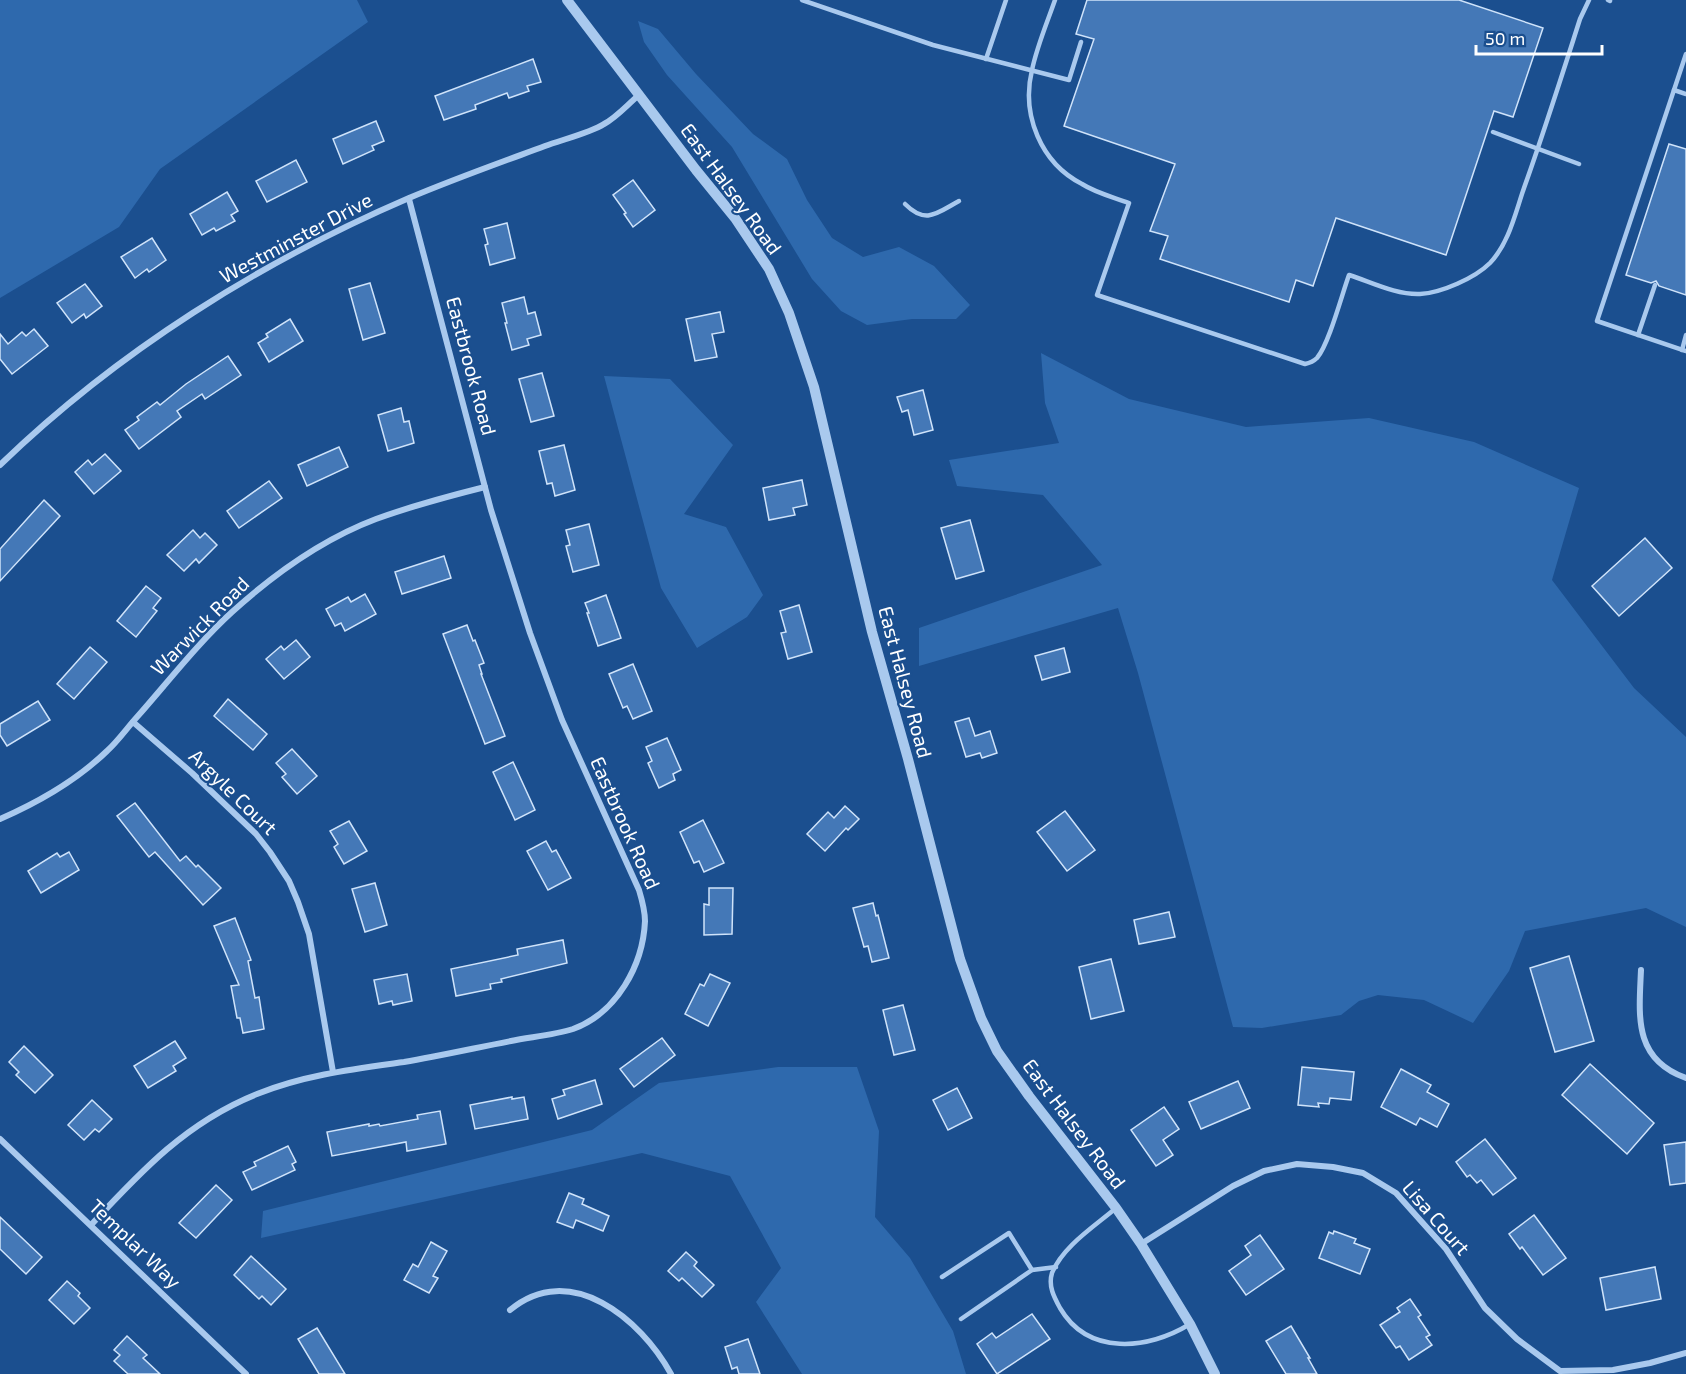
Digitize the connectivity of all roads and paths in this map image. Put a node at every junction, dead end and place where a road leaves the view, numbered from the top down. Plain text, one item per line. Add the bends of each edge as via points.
1 (567, 0) edge
2 (802, 0) edge
3 (1006, 0) edge
4 (1055, 0) edge
5 (1589, 0) edge
6 (1081, 42) dead end
7 (1686, 54) edge
8 (986, 59) junction
9 (1031, 71) junction
10 (1674, 90) junction
11 (1686, 94) edge
12 (639, 95) junction
13 (1493, 132) dead end
14 (1538, 150) junction
15 (1579, 164) dead end
16 (409, 199) junction
17 (959, 201) dead end
18 (905, 204) dead end
19 (1655, 285) dead end
20 (1638, 335) junction
21 (1686, 335) edge
22 (1684, 350) edge
23 (0, 465) edge
24 (485, 487) junction
25 (133, 722) junction
26 (0, 819) edge
27 (1641, 970) dead end
28 (333, 1072) junction
29 (1686, 1078) edge
30 (0, 1138) edge
31 (1116, 1208) junction
32 (91, 1225) junction
33 (1141, 1244) junction
34 (1056, 1267) junction
35 (1032, 1270) junction
36 (942, 1277) dead end
37 (510, 1310) dead end
38 (961, 1319) dead end
39 (1190, 1324) junction
40 (1686, 1353) edge
41 (1560, 1372) edge
42 (246, 1374) edge
43 (671, 1374) edge
44 (1215, 1374) edge

1 - 12 street, East Halsey Road
2 - 8 lane
3 - 8 lane
4 - 9 lane
5 - 14 lane
6 - 9 lane via 1069,80
7 - 10 lane
8 - 9 lane
9 - 14 lane via 1030,112 1034,131 1046,153 1080,184 1129,203 1097,295 1305,364 1318,356 1325,344 1349,275 1420,294 1461,282 1489,264 1506,240
10 - 11 lane
10 - 20 lane via 1597,321
12 - 16 street, Westminster Drive via 604,125
12 - 31 street, East Halsey Road via 735,218 769,269 789,313 814,387 872,632 960,959 981,1018 1003,1060
13 - 14 lane
14 - 15 lane
16 - 23 street, Westminster Drive via 312,243 210,302 115,367
16 - 24 street, Eastbrook Road
17 - 18 lane via 925,216 915,214
19 - 20 lane
20 - 22 lane
21 - 22 lane
24 - 25 street, Warwick Road via 376,519 304,556 267,582 207,636
24 - 28 street, Eastbrook Road via 558,710 639,890 644,909 642,943 636,965 619,995 603,1011 573,1029
25 - 26 street, Warwick Road via 108,750 55,792
25 - 28 street, Argyle Court via 256,834 289,881 309,934
27 - 29 street via 1640,1030 1654,1058
28 - 32 street, Eastbrook Road via 260,1093 199,1124 137,1175
30 - 32 street, Templar Way
31 - 33 street, East Halsey Road
31 - 34 lane via 1077,1241
32 - 42 street, Templar Way
33 - 39 street, East Halsey Road
33 - 41 street, Lisa Court via 1264,1171 1298,1164 1363,1173 1396,1193 1446,1249 1485,1308
34 - 35 lane
34 - 39 lane via 1051,1293 1065,1316 1084,1333 1127,1345 1150,1342
35 - 36 lane via 1009,1233
35 - 38 lane
37 - 43 street via 537,1293 583,1294 632,1323 646,1336
39 - 44 street, East Halsey Road
40 - 41 street, Lisa Court via 1613,1370

